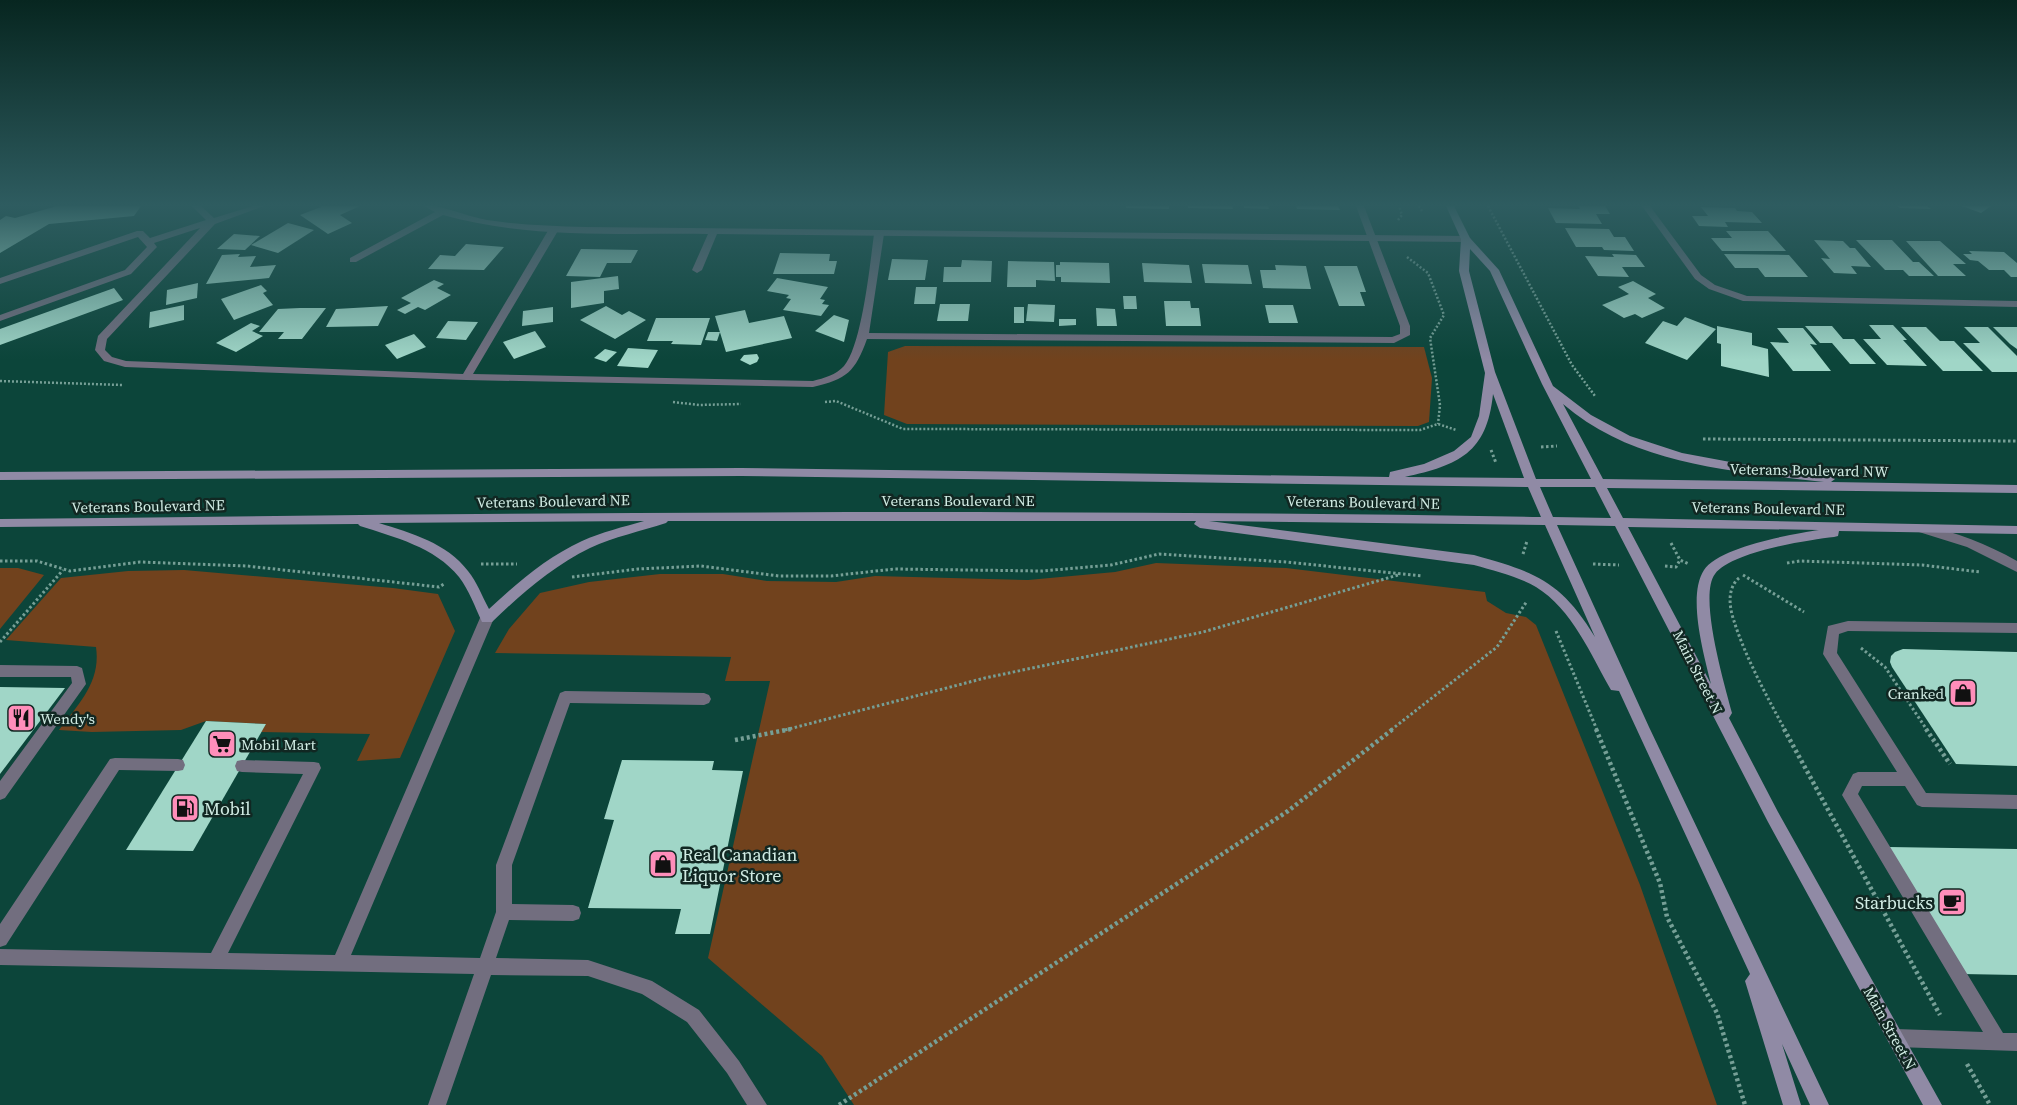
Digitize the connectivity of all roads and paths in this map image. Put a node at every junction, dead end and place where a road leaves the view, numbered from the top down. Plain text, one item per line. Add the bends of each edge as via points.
1 (67, 258) edge
2 (142, 258) edge
3 (178, 258) edge
4 (357, 258) edge
5 (537, 258) edge
6 (702, 258) edge
7 (875, 258) edge
8 (1379, 258) edge
9 (1407, 258) edge
10 (1465, 258) edge
11 (1483, 258) edge
12 (1515, 258) edge
13 (1684, 258) edge
14 (353, 260) dead end
15 (697, 270) dead end
16 (0, 280) edge
17 (2017, 304) edge
18 (0, 318) edge
19 (863, 336) junction
20 (1490, 372) junction
21 (466, 377) junction
22 (0, 381) edge
23 (1547, 384) junction
24 (130, 385) dead end
25 (1596, 398) dead end
26 (665, 402) dead end
27 (817, 402) dead end
28 (748, 404) dead end
29 (1438, 424) junction
30 (1463, 432) dead end
31 (1701, 438) dead end
32 (2017, 441) edge
33 (1580, 446) junction
34 (1519, 447) junction
35 (1491, 449) dead end
36 (1498, 470) dead end
37 (0, 476) edge
38 (1369, 480) junction
39 (1532, 483) junction
40 (1600, 483) junction
41 (1891, 487) junction
42 (2017, 489) edge
43 (673, 516) junction
44 (1143, 516) junction
45 (354, 520) junction
46 (1549, 521) junction
47 (1620, 522) junction
48 (0, 523) edge
49 (1916, 528) junction
50 (2017, 530) edge
51 (1666, 535) dead end
52 (0, 561) edge
53 (1568, 564) junction
54 (1782, 564) dead end
55 (1643, 566) junction
56 (2017, 567) edge
57 (63, 570) junction
58 (543, 570) junction
59 (1749, 571) dead end
60 (1988, 573) dead end
61 (463, 574) junction
62 (1400, 574) junction
63 (1743, 574) junction
64 (1430, 577) dead end
65 (1521, 598) dead end
66 (1527, 601) junction
67 (1535, 606) dead end
68 (1804, 612) dead end
69 (487, 618) junction
70 (1553, 623) dead end
71 (2017, 628) edge
72 (0, 642) edge
73 (1860, 648) dead end
74 (0, 670) edge
75 (704, 699) dead end
76 (1642, 727) junction
77 (1728, 730) junction
78 (735, 740) dead end
79 (1950, 764) dead end
80 (178, 765) dead end
81 (242, 766) dead end
82 (1909, 779) junction
83 (0, 793) edge
84 (2017, 802) edge
85 (504, 912) junction
86 (573, 913) dead end
87 (1741, 938) junction
88 (0, 940) edge
89 (0, 957) edge
90 (216, 960) junction
91 (340, 962) junction
92 (486, 965) junction
93 (1896, 1038) junction
94 (1954, 1041) junction
95 (1999, 1042) junction
96 (2017, 1042) edge
97 (437, 1105) edge
98 (758, 1105) edge
99 (838, 1105) edge
100 (1745, 1105) edge
101 (1792, 1105) edge
102 (1820, 1105) edge
103 (1933, 1105) edge
104 (1990, 1105) edge

1 - 16 street
2 - 18 street via 128,272
3 - 21 street via 102,338 100,350 108,360 125,364
4 - 14 street
5 - 21 street
6 - 15 street
7 - 19 street
8 - 19 street via 1405,326 1405,335 1394,340
9 - 29 path via 1428,273 1444,314 1430,338 1440,405
10 - 20 main road, Main Street N via 1464,271
11 - 23 main road, Main Street N via 1494,270
12 - 25 path via 1572,365
13 - 17 street via 1698,277 1712,287 1746,299
19 - 21 street via 851,366 839,378 813,384
20 - 34 main road, Main Street N
20 - 38 main road via 1484,414 1475,439 1451,458 1427,469
22 - 24 path
23 - 33 main road, Main Street N
23 - 41 main road via 1584,416 1640,444 1741,468
26 - 28 path
27 - 29 path via 836,402 903,429 1420,430
29 - 30 path
31 - 32 path
33 - 34 path
33 - 40 main road, Main Street N
34 - 39 main road, Main Street N
35 - 36 path
37 - 38 main road, Veterans Boulevard NE via 741,472
38 - 39 main road, Veterans Boulevard NE
39 - 40 main road, Veterans Boulevard NE
39 - 46 main road, Main Street N
40 - 41 main road, Veterans Boulevard NW
40 - 47 main road, Main Street N
41 - 42 main road, Veterans Boulevard NW
43 - 44 main road, Veterans Boulevard NE
43 - 45 main road, Veterans Boulevard NE
43 - 58 main road via 586,545
44 - 46 main road, Veterans Boulevard NE
44 - 76 main road via 1474,560 1516,572 1546,588 1568,610
45 - 48 main road, Veterans Boulevard NE
45 - 61 main road via 416,540 450,561
46 - 47 main road, Veterans Boulevard NE
46 - 53 main road, Main Street N
47 - 49 main road, Veterans Boulevard NE
47 - 55 main road, Main Street N
49 - 50 main road
49 - 56 street via 1956,536
49 - 77 main road via 1822,534 1759,547 1720,562 1709,572 1703,588 1706,630
51 - 55 path via 1680,560 1676,567
52 - 57 path via 37,561
53 - 55 path
53 - 76 main road, Main Street N
54 - 60 path via 1800,561 1922,565
55 - 77 main road, Main Street N
57 - 61 path via 140,562 247,566 439,586
57 - 72 path
58 - 61 path via 531,565 484,563
58 - 62 path via 563,579 638,569 701,566 779,576 831,576 894,569 1042,571 1111,565 1159,554 1286,562
58 - 69 main road
59 - 63 path
61 - 69 main road
62 - 64 path
62 - 78 path via 1203,632 985,678 794,728
63 - 68 path
63 - 94 path via 1733,583 1730,596 1733,620 1770,704
65 - 66 path
66 - 67 path
66 - 99 path via 1497,647 1288,811
69 - 91 street
70 - 100 path via 1660,882 1667,918 1717,1013
71 - 82 street via 1848,626 1833,630 1830,654
73 - 79 path via 1884,667
74 - 83 street via 77,672 79,684
75 - 85 street via 564,697 504,865
76 - 87 main road, Main Street N
77 - 93 main road, Main Street N
80 - 88 street via 116,764
81 - 90 street via 314,768
82 - 84 street via 1922,800
82 - 95 street via 1858,779 1850,795
85 - 86 street
85 - 92 street
87 - 101 main road
87 - 102 main road, Main Street N
89 - 90 street
90 - 91 street
91 - 92 street
92 - 97 street
92 - 98 street via 588,968 646,987 693,1016 734,1067
93 - 94 street
93 - 103 main road, Main Street N
94 - 95 street
94 - 104 path
95 - 96 street

